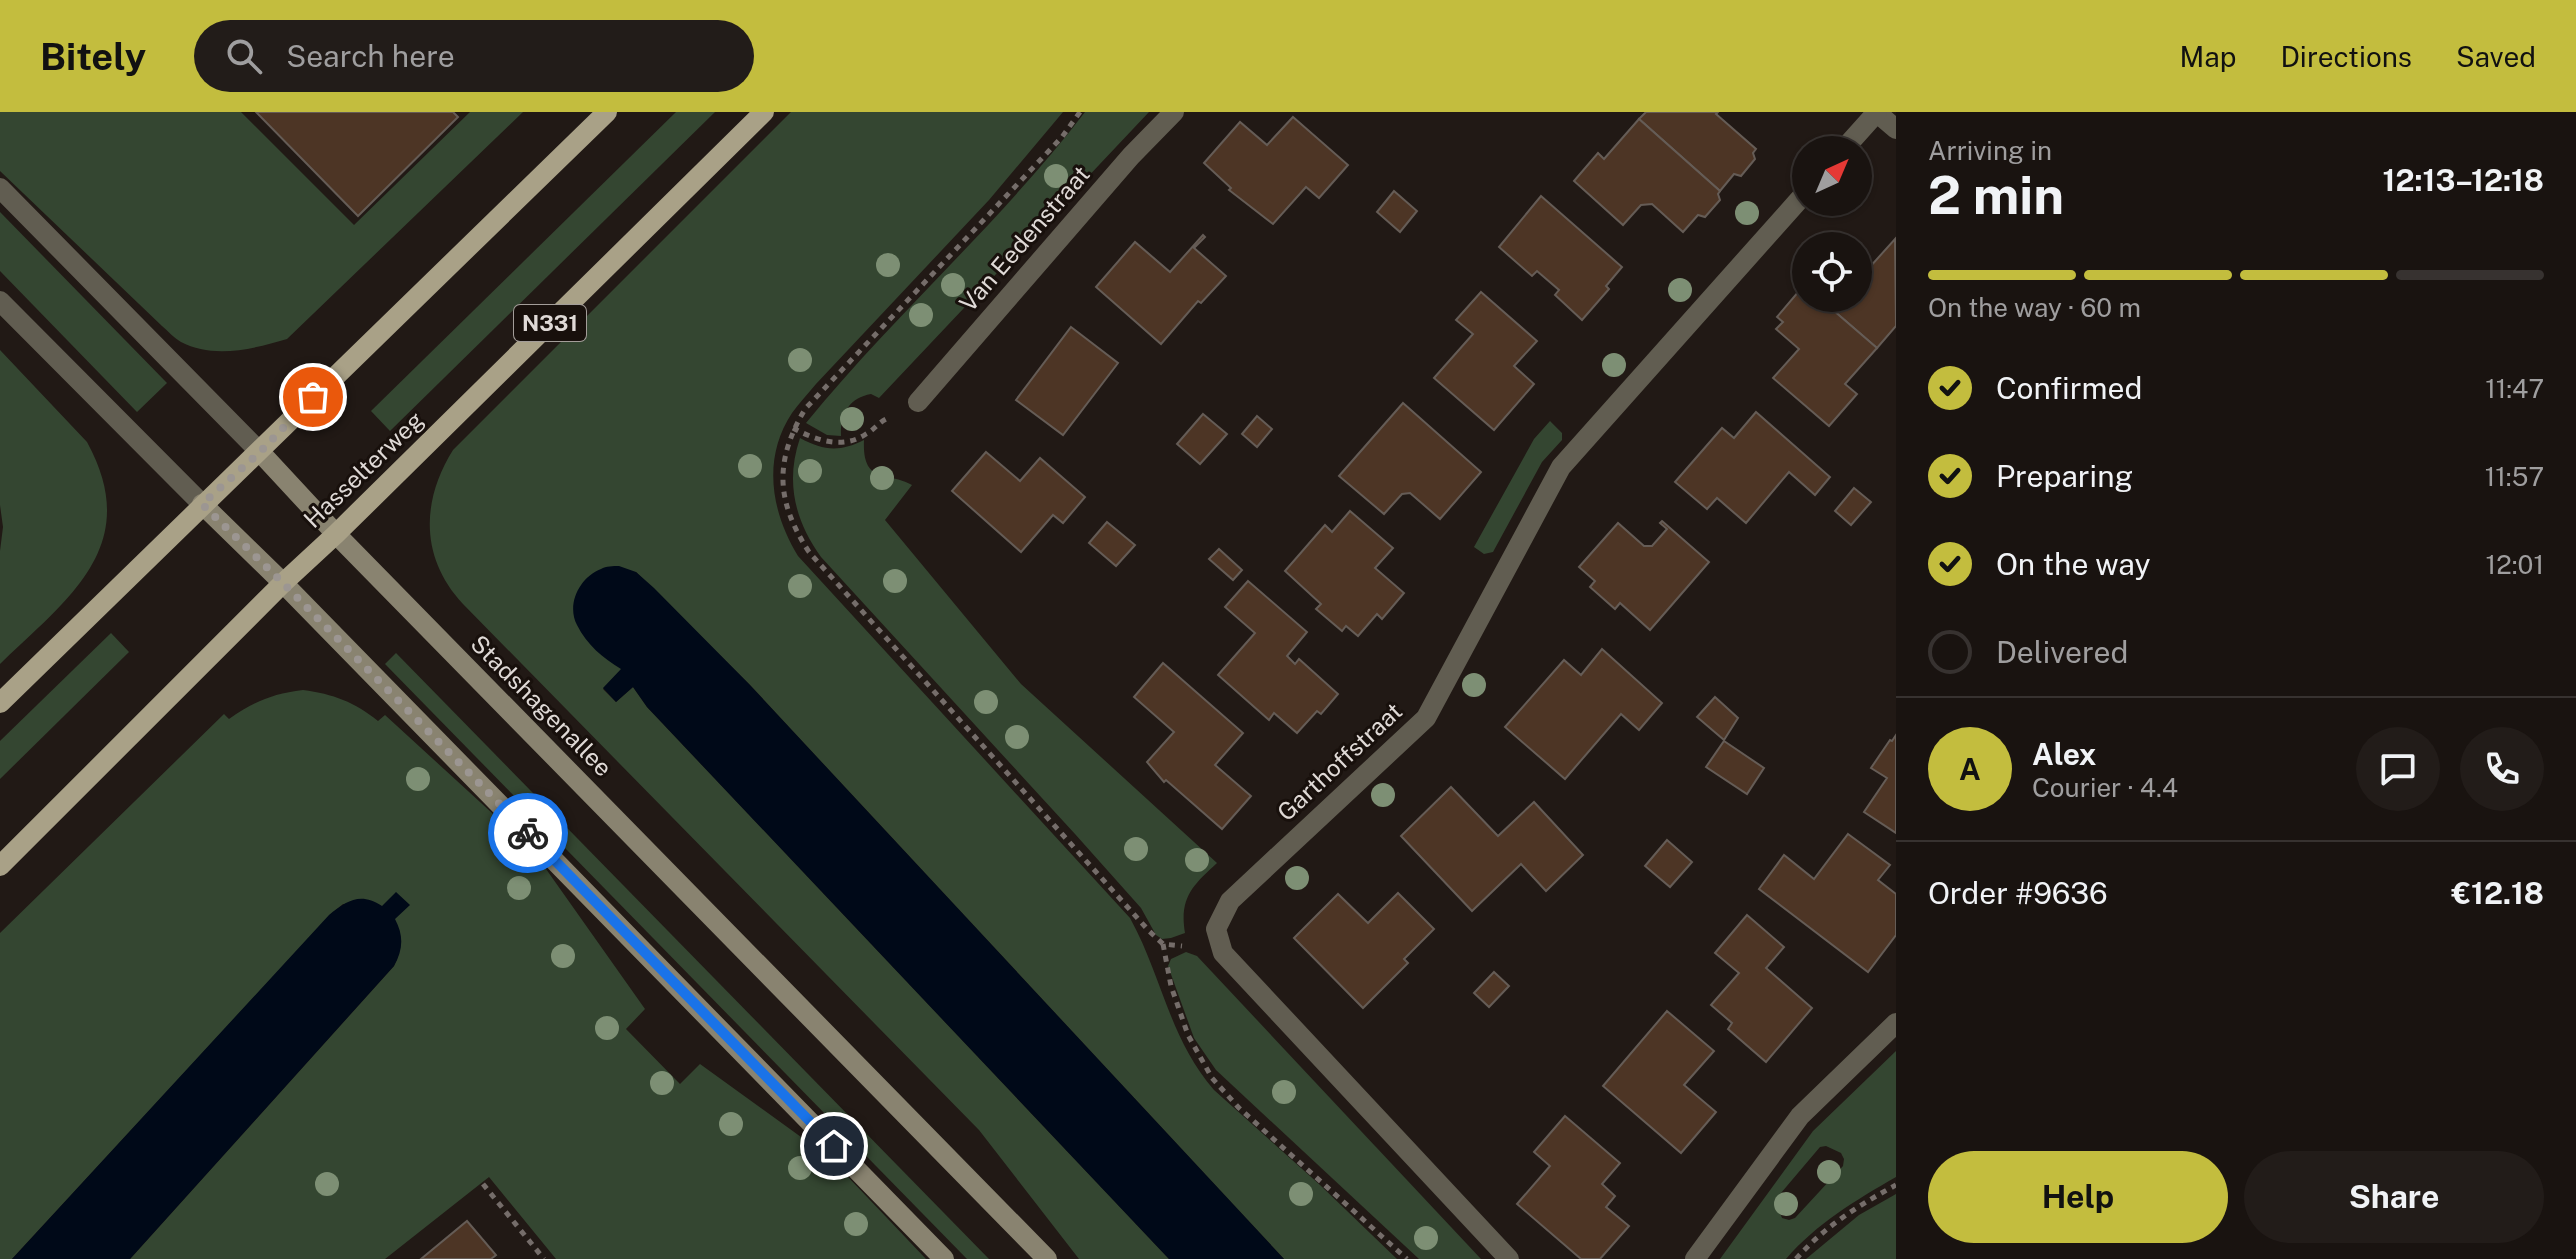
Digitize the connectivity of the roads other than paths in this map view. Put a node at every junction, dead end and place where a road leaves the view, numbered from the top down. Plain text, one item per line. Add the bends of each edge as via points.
1 (607, 112) edge
2 (764, 112) edge
3 (1174, 112) edge
4 (1886, 117) edge
5 (1861, 136) edge
6 (0, 188) edge
7 (1792, 208) edge
8 (0, 301) edge
9 (918, 402) road end
10 (260, 452) junction
11 (202, 504) junction
12 (336, 534) junction
13 (283, 583) junction
14 (0, 703) edge
15 (0, 866) edge
16 (1896, 1023) edge
17 (944, 1259) edge
18 (1047, 1259) edge
19 (1509, 1259) edge
20 (1695, 1259) edge

1 - 10 main road
2 - 12 main road, Hasselterweg / N331
3 - 9 street, Van Eedenstraat
4 - 5 street
6 - 10 street, Stadshagenallee
7 - 19 street, Garthoffstraat via 1561,467 1426,718 1230,901 1216,929 1223,953
8 - 11 street
10 - 11 main road
10 - 12 main road, Stadshagenallee
11 - 13 main road
11 - 14 main road
12 - 13 main road, Hasselterweg / N331
12 - 18 main road, Stadshagenallee
13 - 15 main road, Hasselterweg / N331
13 - 17 main road
16 - 20 street via 1800,1116

